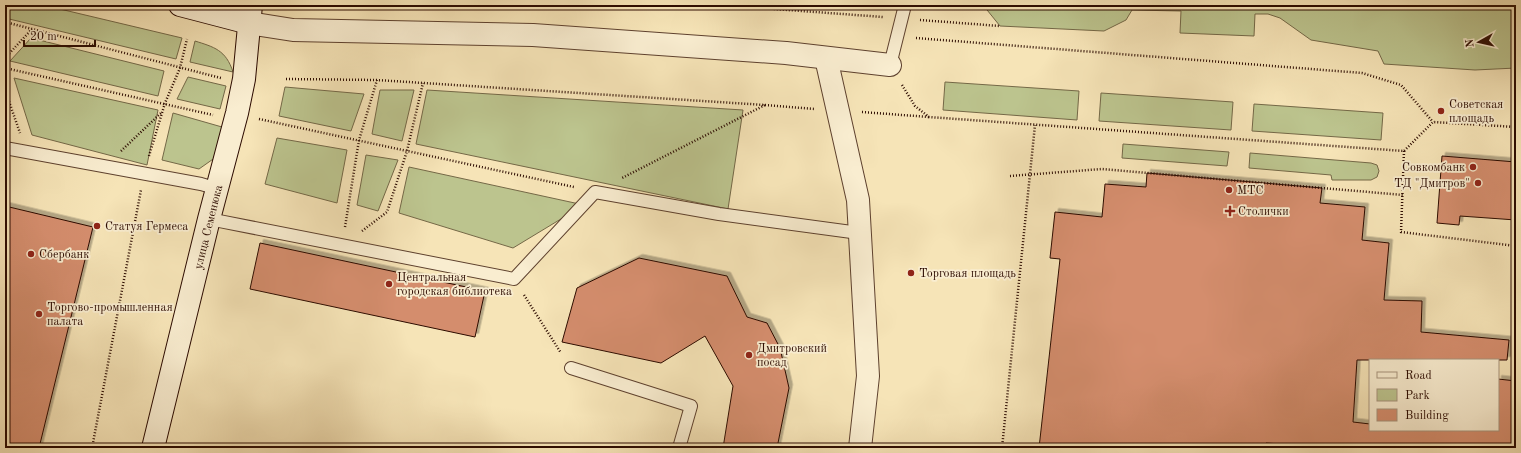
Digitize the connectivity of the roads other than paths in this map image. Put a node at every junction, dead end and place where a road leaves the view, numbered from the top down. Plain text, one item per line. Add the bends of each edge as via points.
1 (180, 5) edge
2 (905, 5) edge
3 (250, 14) edge
4 (826, 58) junction
5 (890, 65) joint
6 (5, 148) edge
7 (218, 189) junction
8 (209, 219) junction
9 (860, 234) junction
10 (571, 368) road end
11 (153, 448) edge
12 (679, 448) edge
13 (860, 448) edge

1 - 3 street
2 - 5 lane
3 - 4 street via 293,30 533,35
3 - 7 street, улица Семенюка via 244,79
4 - 5 street
4 - 9 street via 858,200
6 - 7 lane
7 - 8 street, улица Семенюка
8 - 9 lane via 514,279 595,192 719,214
8 - 11 street, улица Семенюка
9 - 13 street via 868,376
10 - 12 lane via 692,406

